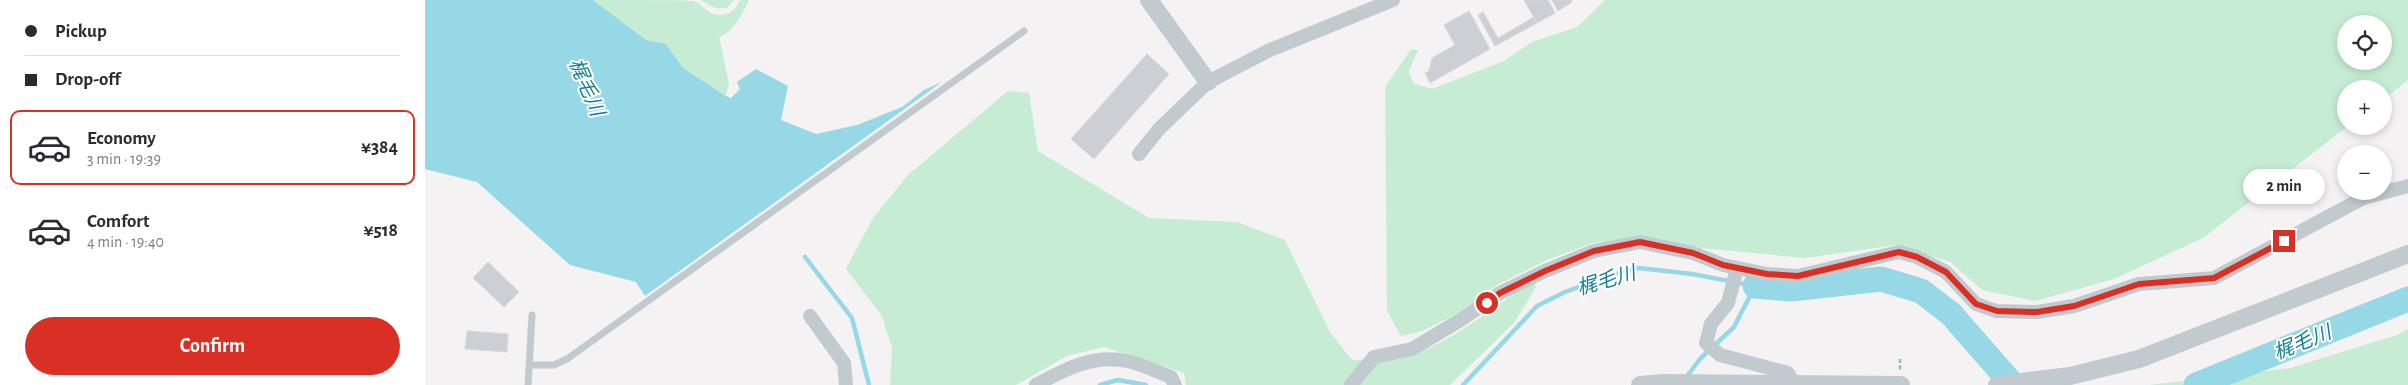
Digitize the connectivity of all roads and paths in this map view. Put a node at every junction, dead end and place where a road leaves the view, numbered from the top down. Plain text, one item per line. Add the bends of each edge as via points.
1 (1149, 0) edge
2 (1393, 0) edge
3 (1024, 31) dead end
4 (1208, 82) junction
5 (1139, 154) dead end
6 (2408, 186) edge
7 (2408, 254) edge
8 (1735, 277) junction
9 (532, 315) dead end
10 (810, 316) dead end
11 (529, 365) junction
12 (1793, 384) edge
13 (528, 385) edge
14 (847, 385) edge
15 (1036, 385) edge
16 (1175, 385) edge
17 (1351, 385) edge
18 (1640, 385) edge
19 (1901, 385) edge
20 (1997, 385) edge

1 - 4 street
2 - 4 street via 1270,50
3 - 11 lane via 567,359 554,365
4 - 5 street via 1159,129
6 - 8 street via 2363,198 2214,278 2139,284 2074,306 2037,312 1997,311 1976,304 1946,272 1899,252 1798,276
7 - 20 street via 2139,359 2035,382
8 - 12 street via 1726,306 1711,324 1710,347 1723,356 1783,370
8 - 17 street via 1723,265 1693,253 1640,242 1594,251 1500,293 1412,349 1374,357
9 - 11 lane
10 - 14 street via 845,363
11 - 13 lane
12 - 18 street
12 - 19 street
15 - 16 street via 1063,370 1099,358 1128,361 1171,377

